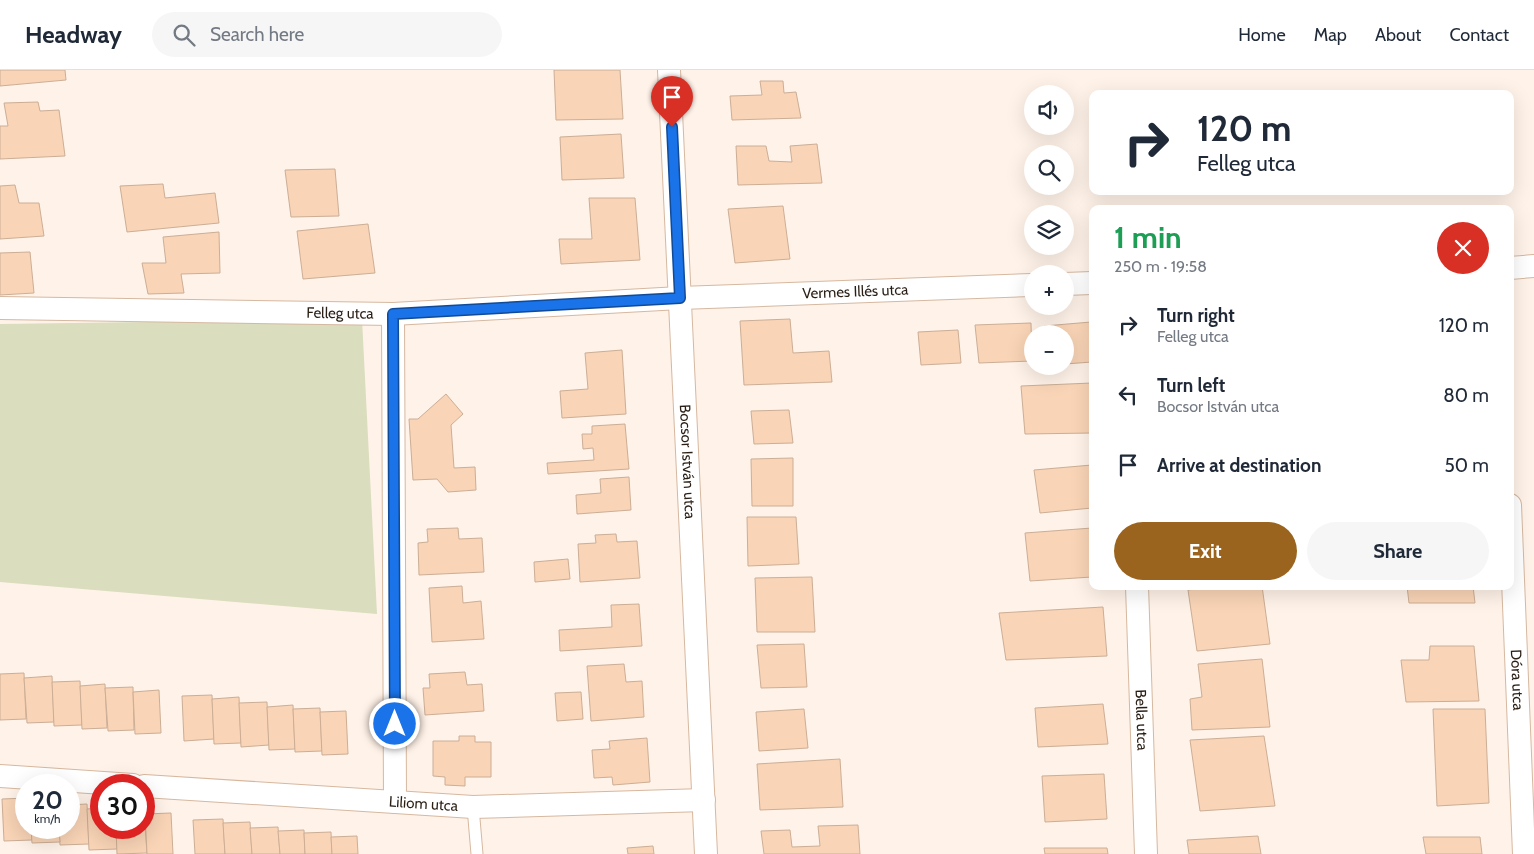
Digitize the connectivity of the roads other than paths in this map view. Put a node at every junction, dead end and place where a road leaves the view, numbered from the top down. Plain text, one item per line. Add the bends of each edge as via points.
1 (669, 70) edge
2 (1534, 266) edge
3 (1514, 268) edge
4 (1089, 283) edge
5 (1074, 284) edge
6 (1024, 286) edge
7 (680, 298) junction
8 (0, 308) edge
9 (393, 314) junction
10 (1137, 590) edge
11 (1513, 590) edge
12 (0, 776) edge
13 (90, 782) edge
14 (155, 787) edge
15 (704, 800) junction
16 (395, 802) junction
17 (473, 807) junction
18 (477, 854) edge
19 (706, 854) edge
20 (1146, 854) edge
21 (1524, 854) edge

1 - 7 street, Bocsor István utca
2 - 3 street
4 - 5 street
6 - 7 street, Vermes Illés utca
7 - 9 street, Felleg utca
7 - 15 street, Bocsor István utca
8 - 9 street, Felleg utca
9 - 16 street
10 - 20 street, Bella utca
11 - 21 street, Dóra utca
12 - 13 street
14 - 16 street, Liliom utca
15 - 17 street, Liliom utca
15 - 19 street, Bocsor István utca
16 - 17 street, Liliom utca
17 - 18 lane

